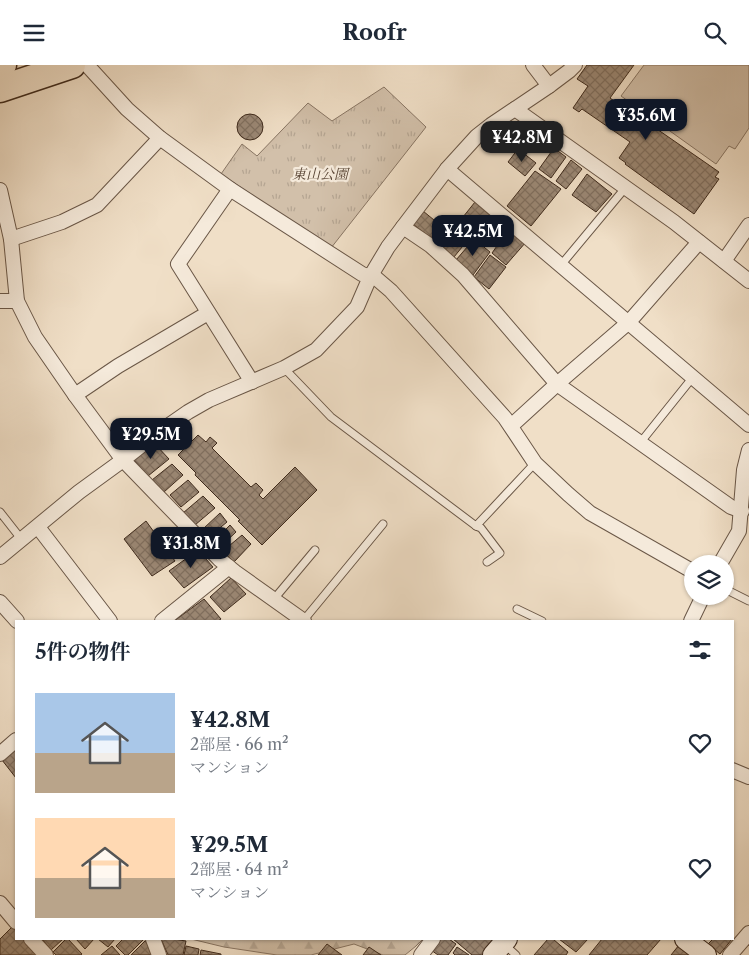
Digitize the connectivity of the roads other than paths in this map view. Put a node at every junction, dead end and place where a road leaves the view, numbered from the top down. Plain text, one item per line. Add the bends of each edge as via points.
1 (72, 65) edge
2 (87, 65) edge
3 (533, 65) edge
4 (575, 65) edge
5 (549, 86) junction
6 (0, 89) edge
7 (515, 109) junction
8 (160, 138) junction
9 (447, 169) junction
10 (626, 187) junction
11 (230, 189) junction
12 (0, 190) edge
13 (749, 225) edge
14 (402, 227) junction
15 (11, 239) junction
16 (699, 242) junction
17 (724, 261) junction
18 (561, 265) junction
19 (370, 277) junction
20 (749, 281) edge
21 (0, 301) edge
22 (17, 301) junction
23 (208, 313) junction
24 (629, 322) junction
25 (284, 368) junction
26 (694, 377) junction
27 (252, 382) junction
28 (557, 384) junction
29 (75, 395) junction
30 (749, 425) edge
31 (511, 426) junction
32 (640, 443) junction
33 (749, 450) edge
34 (123, 460) junction
35 (535, 463) junction
36 (742, 511) junction
37 (0, 512) edge
38 (383, 524) dead end
39 (476, 526) junction
40 (38, 527) junction
41 (22, 540) junction
42 (314, 550) dead end
43 (725, 555) edge
44 (0, 557) edge
45 (487, 562) dead end
46 (684, 566) edge
47 (229, 567) junction
48 (734, 594) edge
49 (274, 599) junction
50 (0, 601) edge
51 (749, 601) edge
52 (699, 605) edge
53 (517, 609) dead end
54 (527, 618) edge
55 (17, 620) edge
56 (109, 620) edge
57 (163, 620) edge
58 (303, 620) edge
59 (305, 620) edge
60 (691, 620) edge
61 (15, 741) edge
62 (0, 754) edge
63 (734, 771) edge
64 (749, 777) edge
65 (5, 907) edge
66 (15, 921) edge
67 (749, 933) edge
68 (32, 940) edge
69 (152, 940) edge
70 (432, 940) edge
71 (686, 940) edge
72 (46, 955) edge
73 (159, 955) edge
74 (421, 955) edge
75 (706, 955) edge
76 (730, 955) edge

1 - 6 highway
2 - 8 street via 127,109
3 - 5 street
4 - 5 street
5 - 7 street
7 - 9 street via 476,136
7 - 10 street
8 - 11 street
8 - 15 street via 97,205 62,222
9 - 14 street
9 - 18 street
10 - 16 street
10 - 18 lane
11 - 19 street
11 - 23 street via 178,264
12 - 15 street
13 - 17 street
14 - 19 street
14 - 28 street via 431,246 463,275
15 - 22 street
16 - 17 street
16 - 24 street
17 - 20 street
18 - 24 street
19 - 25 street via 358,307 316,349
19 - 31 street via 391,291
21 - 22 street
22 - 29 street via 35,337
23 - 27 street
23 - 29 street
24 - 26 street
24 - 28 street
25 - 27 street
25 - 39 lane via 331,417
26 - 30 street
26 - 32 lane
27 - 34 street via 188,412
28 - 31 street
28 - 32 street
29 - 34 street
31 - 35 street
32 - 36 street via 731,507
33 - 36 street via 744,470
34 - 40 street
34 - 47 street
35 - 39 lane
35 - 46 street via 590,513
36 - 43 street via 739,531
37 - 41 lane
38 - 59 lane
39 - 45 lane via 500,553
40 - 41 street
40 - 56 street
41 - 44 street
42 - 49 lane
47 - 49 street
47 - 57 street
48 - 51 lane
49 - 58 street
50 - 55 street
52 - 60 street
53 - 54 lane
61 - 62 street
63 - 64 street
65 - 66 street
67 - 76 street
68 - 72 street
69 - 73 street
70 - 74 street
71 - 75 street

